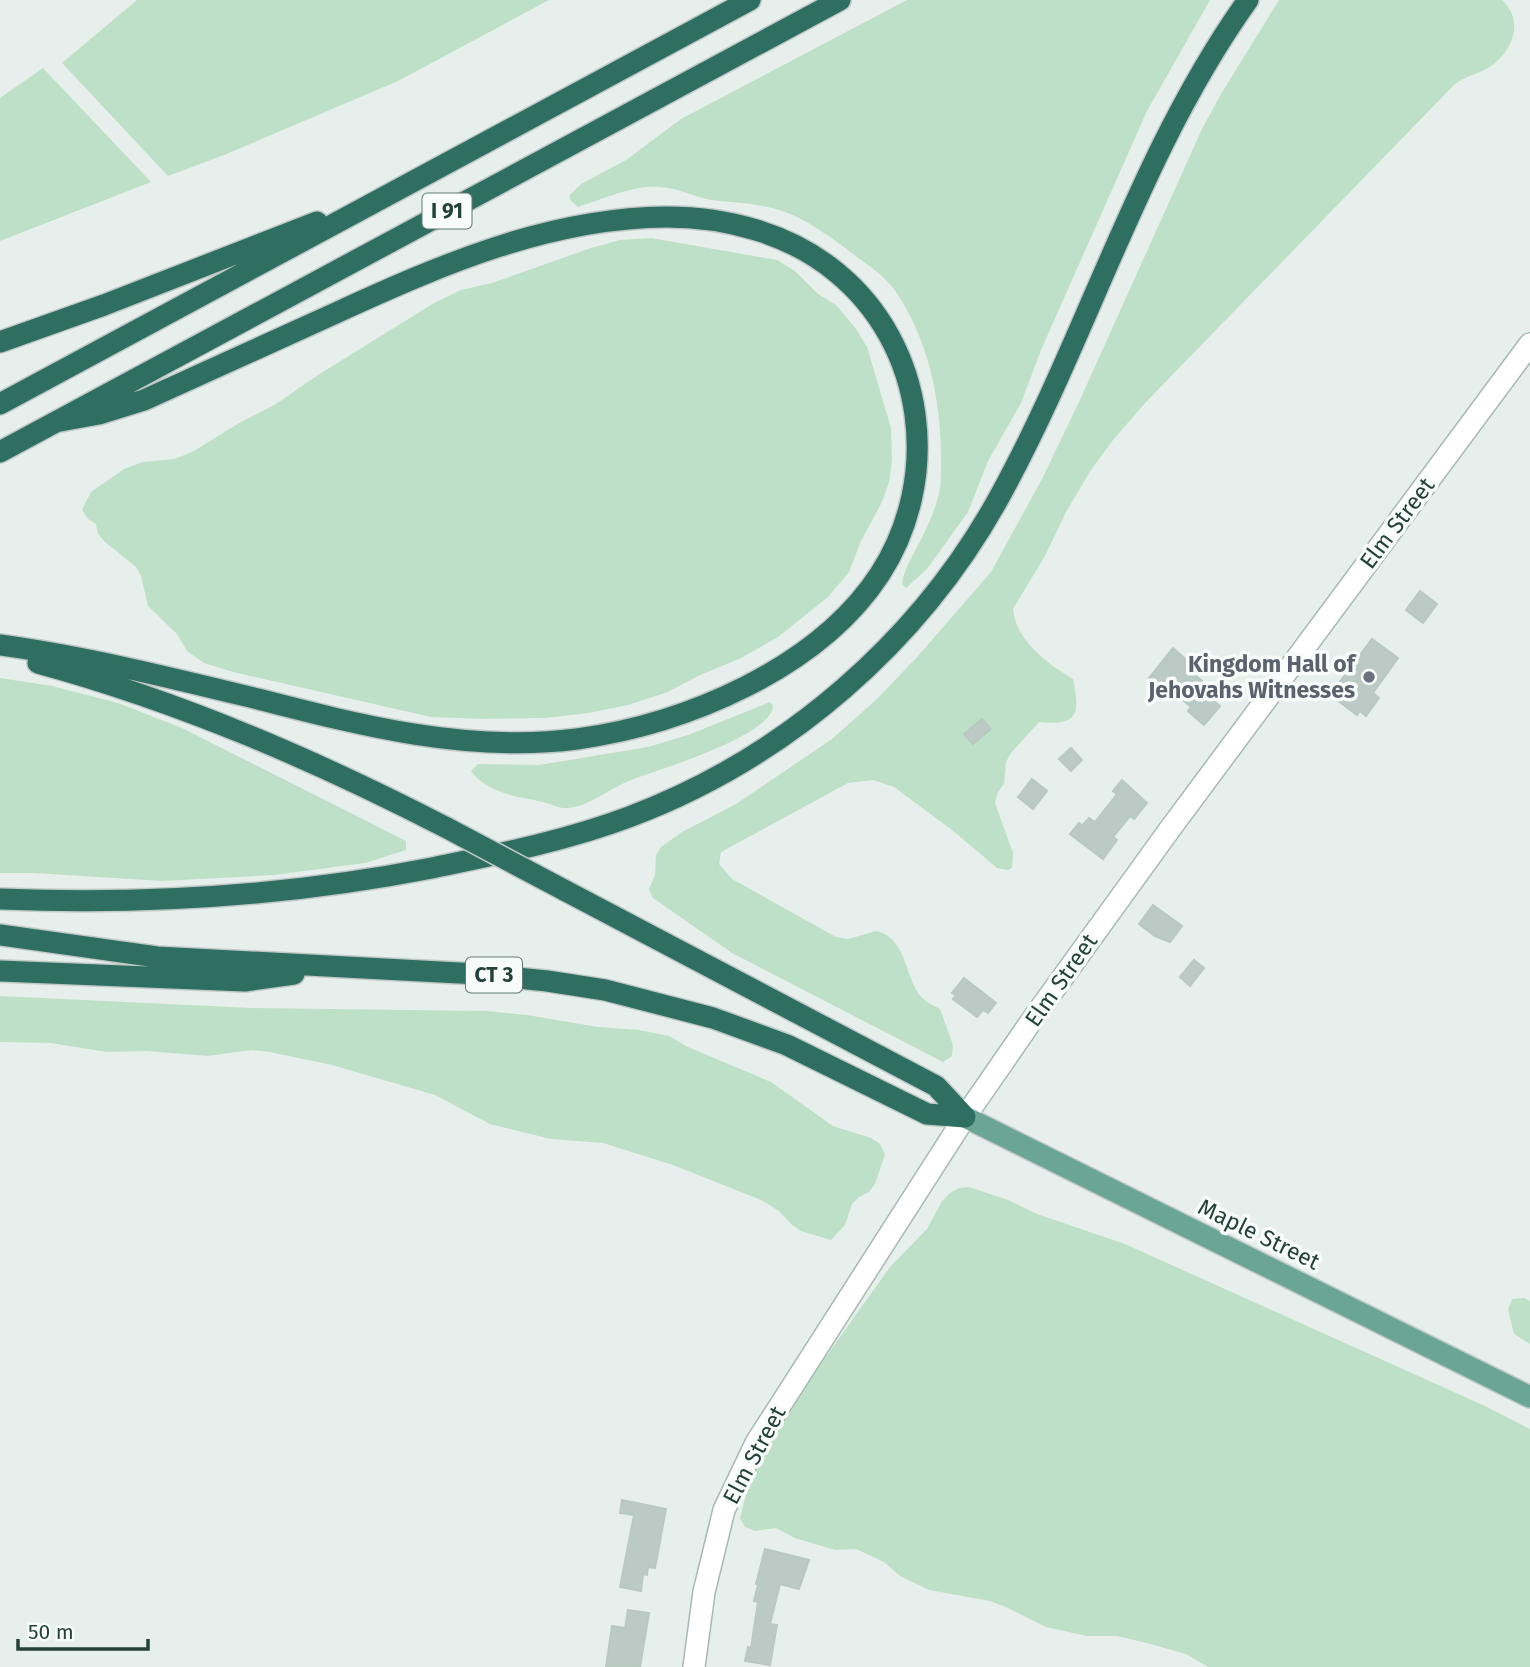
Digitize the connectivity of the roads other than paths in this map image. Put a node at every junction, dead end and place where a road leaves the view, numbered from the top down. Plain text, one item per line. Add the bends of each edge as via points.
1 (750, 0) edge
2 (840, 0) edge
3 (1248, 0) edge
4 (362, 209) junction
5 (0, 342) edge
6 (1530, 344) edge
7 (0, 404) edge
8 (55, 422) junction
9 (0, 452) edge
10 (0, 645) edge
11 (0, 653) edge
12 (0, 899) edge
13 (0, 935) edge
14 (314, 967) junction
15 (0, 971) edge
16 (965, 1117) junction
17 (1530, 1397) edge
18 (694, 1667) edge

1 - 4 highway, I 91
2 - 8 highway, I 91
3 - 12 highway via 1169,133 1022,453 981,527 930,600 888,646 853,681 787,732 709,780 632,816 555,841 475,859 352,882 251,894 144,901
4 - 5 highway via 289,231
4 - 7 highway, I 91
6 - 16 street, Elm Street via 1170,829
8 - 9 highway, I 91
8 - 10 highway via 136,403 479,251 584,225 682,217 740,225 784,240 827,264 858,292 885,327 906,373 917,420 918,461 908,514 890,557 861,599 822,637 735,691 679,714 607,734 517,744 420,736 106,663
11 - 16 highway, CT 3, bridge via 205,716 307,760 447,828 936,1086
13 - 14 highway, CT 3 via 158,957
14 - 15 highway via 253,981
14 - 16 highway, CT 3 via 505,976 643,998 713,1017 787,1045 927,1114
16 - 17 main road, Maple Street / CT 3
16 - 18 street, Elm Street via 740,1473 713,1549

